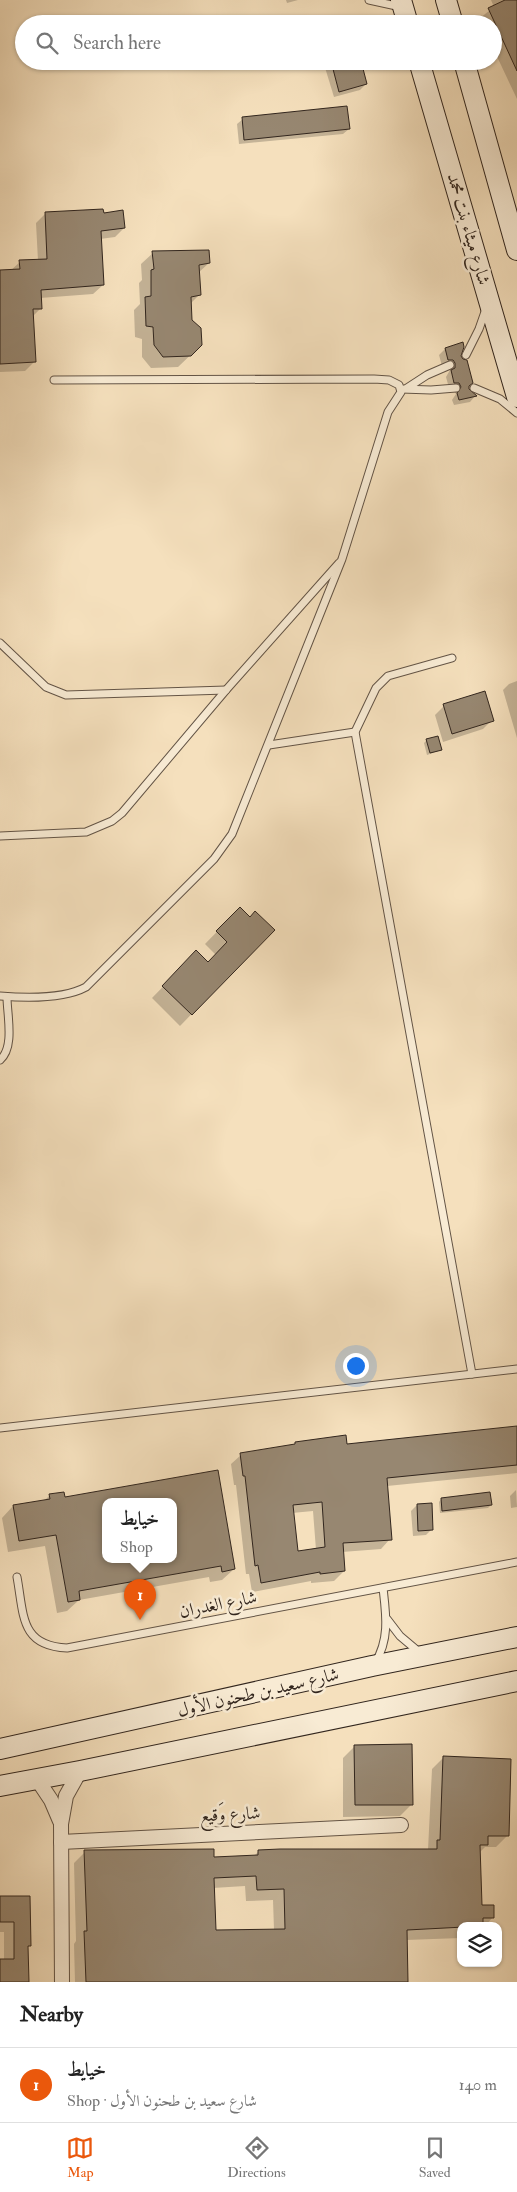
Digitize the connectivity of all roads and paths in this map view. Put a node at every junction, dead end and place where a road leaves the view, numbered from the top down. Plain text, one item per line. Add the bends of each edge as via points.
1 (369, 0) edge
2 (446, 0) edge
3 (404, 10) edge
4 (450, 15) edge
5 (422, 70) edge
6 (467, 70) edge
7 (517, 250) edge
8 (488, 296) junction
9 (466, 355) dead end
10 (450, 365) dead end
11 (54, 380) dead end
12 (456, 388) dead end
13 (474, 388) dead end
14 (404, 389) junction
15 (517, 397) edge
16 (517, 413) edge
17 (342, 559) junction
18 (0, 643) edge
19 (452, 658) dead end
20 (226, 690) junction
21 (355, 732) junction
22 (269, 745) junction
23 (0, 836) edge
24 (3, 997) edge
25 (0, 1060) edge
26 (517, 1369) edge
27 (472, 1374) junction
28 (0, 1428) edge
29 (517, 1562) edge
30 (17, 1577) dead end
31 (383, 1588) junction
32 (387, 1618) junction
33 (517, 1637) edge
34 (426, 1656) junction
35 (372, 1666) junction
36 (517, 1681) edge
37 (0, 1749) edge
38 (80, 1771) junction
39 (37, 1779) junction
40 (0, 1786) edge
41 (61, 1824) junction
42 (401, 1825) dead end
43 (61, 1842) junction
44 (62, 1982) edge

1 - 3 lane
2 - 4 main road
5 - 8 main road, شارع ميثاء بنت محمد
6 - 7 main road
8 - 9 lane via 479,329
8 - 15 main road, شارع ميثاء بنت محمد
10 - 14 lane
11 - 14 lane via 374,379 395,381
12 - 14 lane
13 - 16 lane via 500,399
14 - 17 lane via 390,407
17 - 20 lane
17 - 22 lane
18 - 20 lane via 46,687 66,695
19 - 21 lane via 397,672 381,681
20 - 23 lane via 112,821 86,832
21 - 22 lane
21 - 27 lane
22 - 24 lane via 224,847 93,982 70,994
24 - 25 lane via 8,1046
26 - 27 lane
27 - 28 lane
29 - 31 lane, شارع الغدران
30 - 31 lane, شارع الغدران via 29,1631 41,1643 67,1648
31 - 32 lane
32 - 34 lane via 400,1636
32 - 35 lane via 385,1639
33 - 34 main road, شارع سعيد بن طحنون الأول
34 - 35 main road, شارع سعيد بن طحنون الأول
35 - 37 main road, شارع سعيد بن طحنون الأول
36 - 38 main road
38 - 39 main road
38 - 41 street via 66,1796
39 - 40 main road
39 - 41 street via 52,1800
41 - 43 street
42 - 43 street, شارع وَقيع
43 - 44 street

